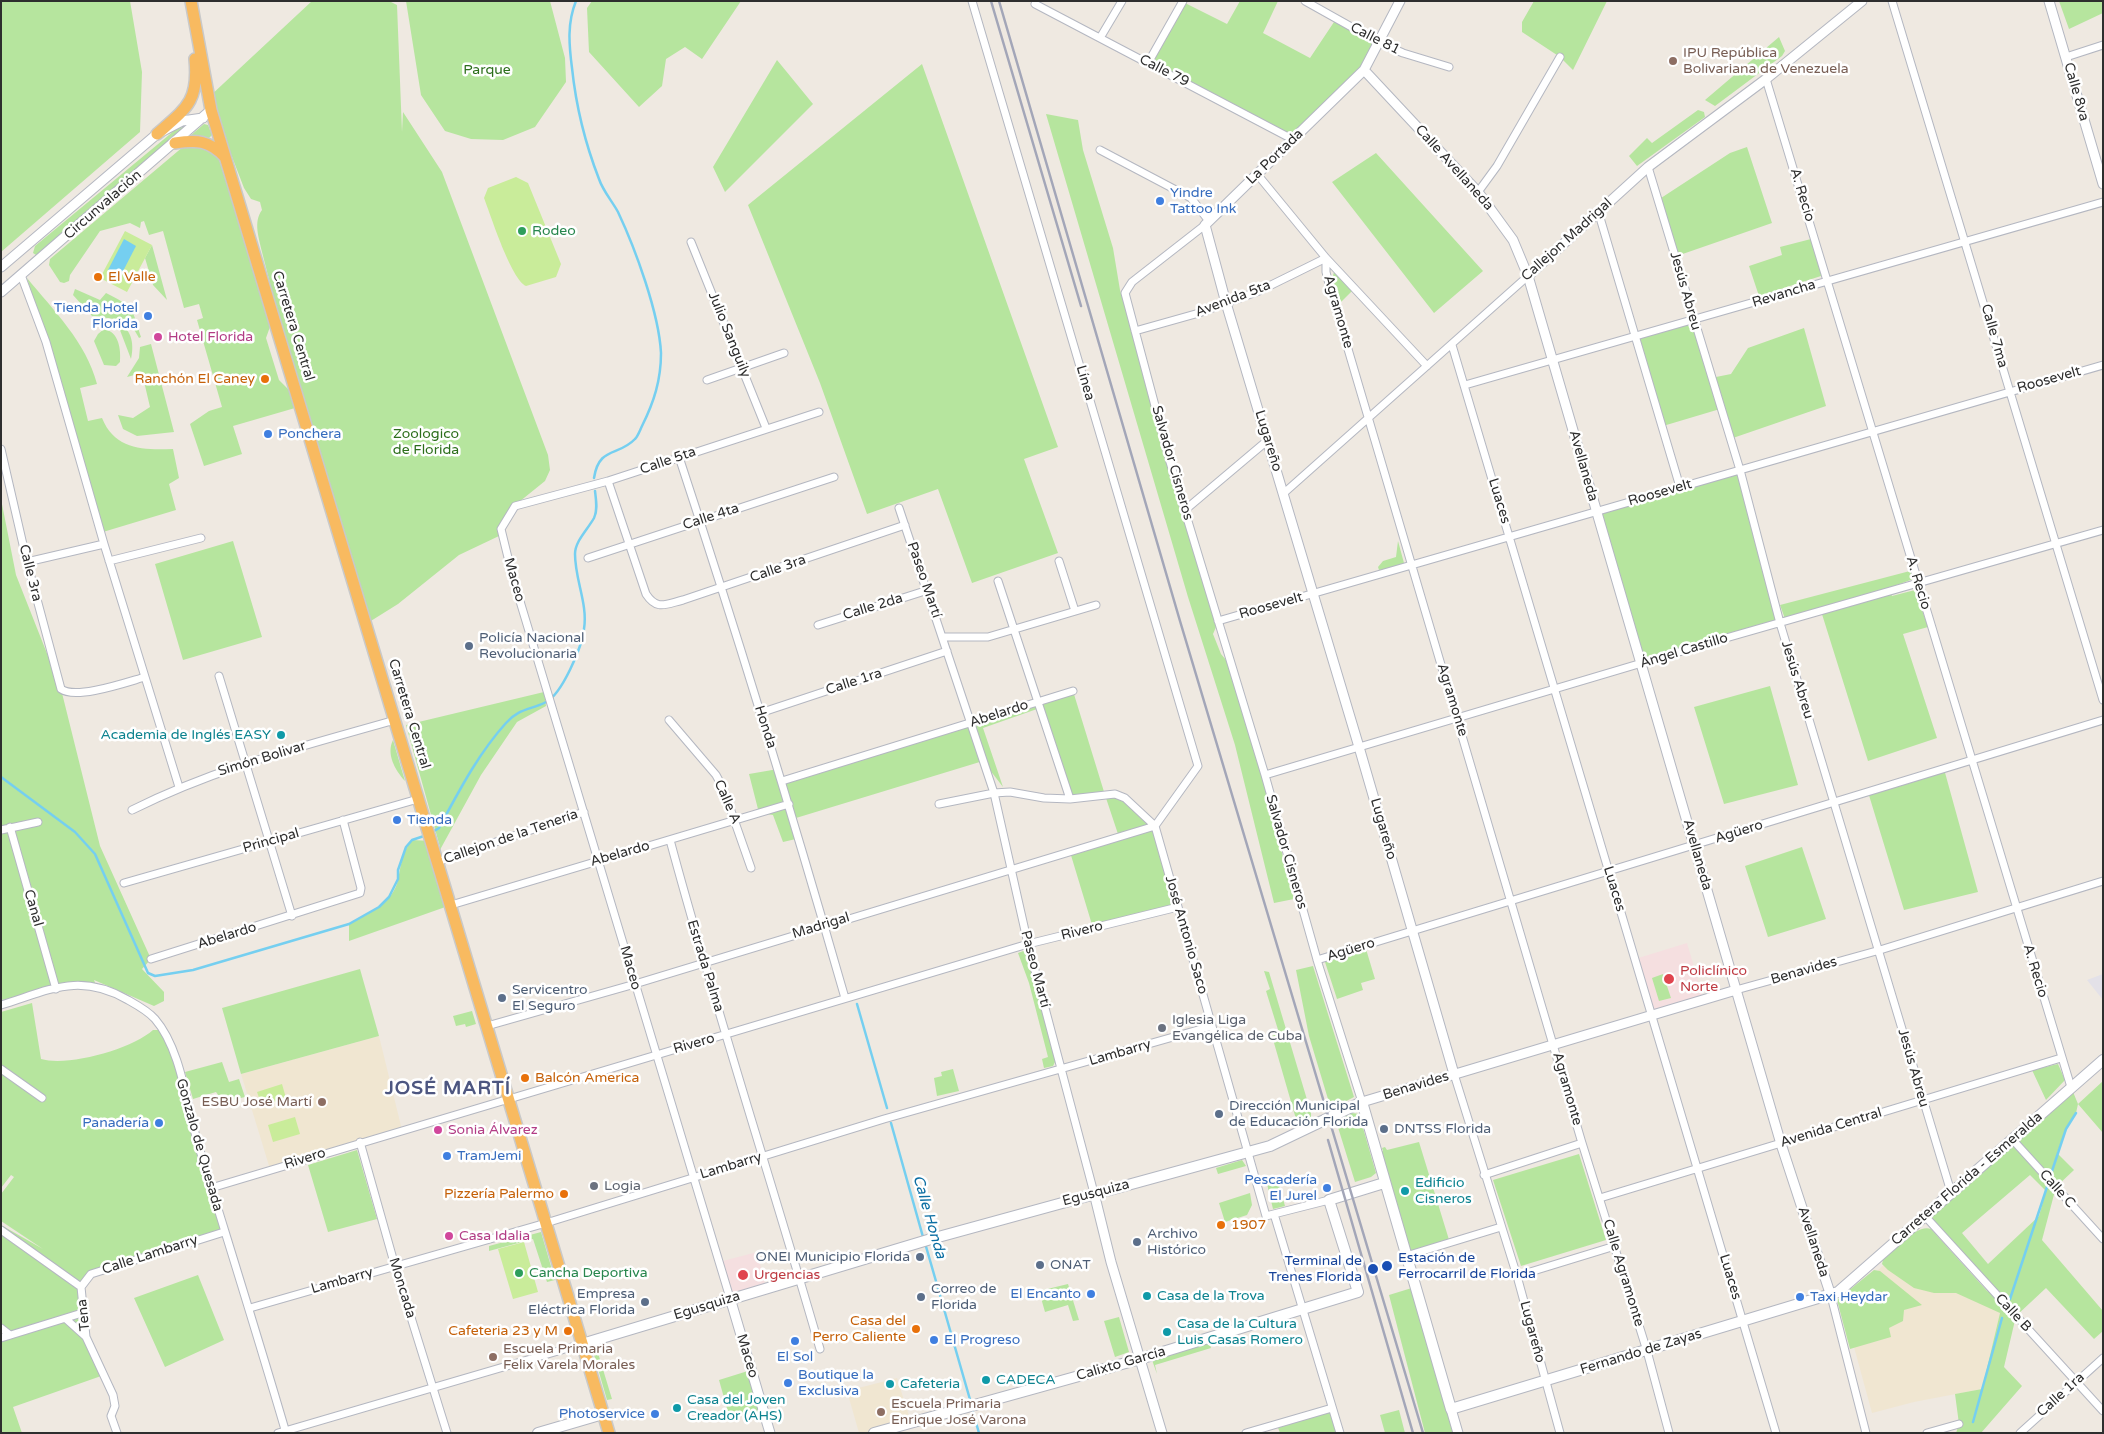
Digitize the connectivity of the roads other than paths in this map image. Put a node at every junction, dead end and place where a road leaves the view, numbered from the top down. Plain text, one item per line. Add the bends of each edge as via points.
1 (191, 1) edge
2 (972, 1) edge
3 (1122, 1) edge
4 (1183, 1) edge
5 (1305, 1) edge
6 (1400, 1) edge
7 (1862, 1) edge
8 (1892, 1) edge
9 (2049, 1) edge
10 (1035, 4) dead end
11 (193, 17) junction
12 (1100, 38) junction
13 (1380, 43) junction
14 (2103, 45) edge
15 (1560, 57) dead end
16 (2066, 57) junction
17 (1148, 63) junction
18 (1449, 67) dead end
19 (1364, 70) junction
20 (1766, 79) junction
21 (207, 114) junction
22 (156, 134) junction
23 (1292, 139) junction
24 (175, 143) junction
25 (1100, 150) dead end
26 (226, 158) junction
27 (1648, 167) junction
28 (1257, 174) junction
29 (2103, 184) edge
30 (1478, 192) junction
31 (2103, 202) edge
32 (1598, 211) junction
33 (1207, 223) junction
34 (1966, 240) junction
35 (691, 242) dead end
36 (1326, 258) junction
37 (1, 267) edge
38 (21, 275) junction
39 (1528, 276) junction
40 (1828, 280) junction
41 (1, 292) edge
42 (1125, 293) joint
43 (1226, 303) junction
44 (1693, 321) junction
45 (1135, 331) junction
46 (1636, 337) junction
47 (1452, 345) junction
48 (784, 353) dead end
49 (1553, 360) junction
50 (2103, 365) edge
51 (1427, 366) junction
52 (742, 368) junction
53 (707, 380) dead end
54 (1465, 385) junction
55 (2010, 392) junction
56 (819, 412) dead end
57 (1370, 419) junction
58 (766, 428) junction
59 (1872, 432) junction
60 (1268, 440) junction
61 (1, 449) edge
62 (679, 457) junction
63 (1740, 470) junction
64 (834, 477) dead end
65 (608, 481) junction
66 (1680, 487) junction
67 (1284, 493) junction
68 (515, 506) joint
69 (899, 508) dead end
70 (1185, 510) junction
71 (1596, 511) junction
72 (700, 521) junction
73 (905, 525) junction
74 (2103, 530) edge
75 (1510, 537) junction
76 (201, 538) dead end
77 (2056, 543) junction
78 (104, 544) junction
79 (629, 545) junction
80 (588, 558) dead end
81 (109, 560) junction
82 (27, 562) junction
83 (1060, 562) dead end
84 (1412, 566) junction
85 (998, 581) dead end
86 (1918, 583) junction
87 (723, 588) junction
88 (928, 590) junction
89 (1313, 594) junction
90 (1096, 605) dead end
91 (1075, 611) junction
92 (1218, 621) junction
93 (1780, 624) junction
94 (818, 625) dead end
95 (1014, 629) junction
96 (943, 637) junction
97 (947, 651) junction
98 (1643, 664) junction
99 (219, 676) dead end
100 (146, 677) junction
101 (1555, 689) junction
102 (1073, 691) dead end
103 (2103, 700) edge
104 (1037, 702) junction
105 (760, 713) junction
106 (1458, 718) junction
107 (395, 720) junction
108 (669, 720) dead end
109 (2103, 720) edge
110 (972, 723) junction
111 (1359, 747) junction
112 (1971, 761) junction
113 (246, 762) junction
114 (1265, 775) junction
115 (782, 781) junction
116 (178, 787) junction
117 (994, 793) junction
118 (418, 798) junction
119 (1070, 799) junction
120 (1835, 802) junction
121 (789, 804) junction
122 (939, 804) dead end
123 (132, 810) dead end
124 (584, 812) junction
125 (736, 819) junction
126 (343, 820) junction
127 (38, 822) dead end
128 (1156, 826) junction
129 (10, 827) junction
130 (1, 830) edge
131 (670, 840) junction
132 (268, 842) junction
133 (1694, 846) junction
134 (599, 860) junction
135 (438, 862) junction
136 (751, 868) dead end
137 (1011, 871) junction
138 (1609, 871) junction
139 (2103, 881) edge
140 (124, 883) dead end
141 (1512, 901) junction
142 (451, 905) junction
143 (1178, 907) junction
144 (2015, 907) junction
145 (292, 916) junction
146 (824, 925) junction
147 (1412, 932) junction
148 (1028, 944) junction
149 (1880, 950) junction
150 (151, 959) dead end
151 (1317, 960) junction
152 (703, 964) junction
153 (635, 984) junction
154 (56, 989) junction
155 (1736, 990) junction
156 (845, 998) junction
157 (1, 1004) edge
158 (1652, 1015) junction
159 (487, 1026) junction
160 (1212, 1026) junction
161 (726, 1035) junction
162 (1554, 1044) junction
163 (656, 1055) junction
164 (2061, 1058) junction
165 (2103, 1060) edge
166 (1, 1069) edge
167 (1063, 1070) junction
168 (1454, 1074) junction
169 (2071, 1087) junction
170 (42, 1098) dead end
171 (507, 1098) junction
172 (1922, 1101) junction
173 (1362, 1102) junction
174 (2012, 1139) junction
175 (360, 1142) junction
176 (1582, 1143) junction
177 (1781, 1144) junction
178 (1248, 1153) junction
179 (763, 1156) junction
180 (1698, 1169) junction
181 (1484, 1175) junction
182 (693, 1178) junction
183 (1384, 1183) junction
184 (211, 1188) junction
185 (1951, 1192) junction
186 (1094, 1193) junction
187 (1600, 1198) junction
188 (1329, 1200) junction
189 (1274, 1214) junction
190 (1924, 1215) junction
191 (546, 1223) junction
192 (1501, 1227) junction
193 (1, 1230) edge
194 (224, 1232) junction
195 (2103, 1239) edge
196 (1614, 1246) junction
197 (1406, 1256) junction
198 (395, 1266) junction
199 (1517, 1276) junction
200 (800, 1278) junction
201 (80, 1287) junction
202 (1831, 1296) junction
203 (730, 1298) junction
204 (250, 1308) junction
205 (1302, 1308) junction
206 (82, 1313) junction
207 (66, 1319) junction
208 (1743, 1321) junction
209 (1, 1328) edge
210 (10, 1335) junction
211 (86, 1337) junction
212 (1, 1338) edge
213 (582, 1344) junction
214 (820, 1349) dead end
215 (1647, 1351) junction
216 (2103, 1358) edge
217 (1140, 1359) junction
218 (1545, 1380) junction
219 (2076, 1382) junction
220 (435, 1388) junction
221 (1332, 1408) junction
222 (1451, 1409) junction
223 (2103, 1411) edge
224 (603, 1414) junction
225 (1959, 1424) dead end
226 (286, 1432) edge
227 (117, 1433) edge
228 (278, 1433) edge
229 (447, 1433) edge
230 (538, 1433) edge
231 (609, 1433) edge
232 (770, 1433) edge
233 (874, 1433) edge
234 (1162, 1433) edge
235 (1246, 1433) edge
236 (1340, 1433) edge
237 (1458, 1433) edge
238 (1560, 1433) edge
239 (1669, 1433) edge
240 (1776, 1433) edge
241 (1866, 1433) edge
242 (1927, 1433) edge
243 (2020, 1433) edge

1 - 11 highway, Carretera Central
2 - 128 street, Línea via 1198,766
3 - 12 street
4 - 17 street
5 - 13 street, Calle 81
6 - 13 street, La Portada
7 - 20 street, Callejon Madrigal
8 - 34 street, Calle 7ma
9 - 16 street, Calle 8va
10 - 12 street, Calle 79
11 - 21 highway, Carretera Central
11 - 22 highway via 196,87 190,102
12 - 17 street, Calle 79
13 - 18 street, Calle 81
13 - 19 street, La Portada
14 - 16 street
15 - 30 street via 1497,166
16 - 29 street, Calle 8va
17 - 23 street, Calle 79
19 - 23 street, La Portada
19 - 30 street, Calle Avellaneda
20 - 27 street, Callejon Madrigal
20 - 40 street, A. Recio
21 - 22 street, Circunvalación via 182,121
21 - 24 street, Circunvalación
21 - 26 highway, Carretera Central via 215,122
22 - 37 street, Circunvalación
23 - 28 street, La Portada
24 - 26 highway via 200,141 212,144
24 - 38 street, Circunvalación
25 - 33 street via 1191,198
26 - 107 highway, Carretera Central
27 - 32 street, Callejon Madrigal
27 - 44 street, Jesús Abreu
28 - 33 street, La Portada
28 - 36 street
30 - 39 street, Calle Avellaneda via 1513,240
31 - 34 street, Revancha
32 - 39 street, Callejon Madrigal
32 - 46 street
33 - 42 street, La Portada via 1132,282
33 - 43 street, Lugareño
34 - 40 street, Revancha
34 - 55 street, Calle 7ma
35 - 52 street, Julio Sanguily
36 - 43 street, Avenida 5ta via 1259,291
36 - 51 street
36 - 57 street, Agramonte via 1330,288
38 - 41 street, Circunvalación
38 - 78 street via 46,342
39 - 47 street, Callejon Madrigal
39 - 49 street, Avellaneda
40 - 44 street, Revancha
40 - 59 street, A. Recio
42 - 45 street, Salvador Cisneros
43 - 45 street, Avenida 5ta
43 - 60 street, Lugareño
44 - 46 street, Revancha
44 - 63 street, Jesús Abreu
45 - 70 street, Salvador Cisneros
46 - 49 street, Revancha
46 - 66 street
47 - 51 street, Callejon Madrigal
47 - 54 street, Luaces
48 - 52 street
49 - 54 street, Revancha
49 - 71 street, Avellaneda
50 - 55 street, Roosevelt
51 - 57 street, Callejon Madrigal
52 - 53 street
52 - 58 street, Julio Sanguily
54 - 75 street, Luaces
55 - 59 street, Roosevelt
55 - 77 street, Calle 7ma
56 - 58 street, Calle 5ta
57 - 67 street, Callejon Madrigal
57 - 84 street, Agramonte
58 - 62 street, Calle 5ta
59 - 63 street, Roosevelt
59 - 86 street, A. Recio
60 - 67 street, Lugareño
60 - 70 street
61 - 82 street, Calle 3ra
62 - 65 street, Calle 5ta
62 - 72 street, Honda
63 - 66 street, Roosevelt
63 - 93 street, Jesús Abreu
64 - 72 street, Calle 4ta
65 - 68 street, Calle 5ta
65 - 79 street
66 - 71 street, Roosevelt
67 - 89 street, Lugareño
68 - 124 street, Maceo via 501,529 506,556
69 - 73 street, Paseo Martí
70 - 92 street, Salvador Cisneros
71 - 75 street, Roosevelt
71 - 98 street, Avellaneda
72 - 79 street, Calle 4ta
72 - 87 street, Honda
73 - 87 street, Calle 3ra
73 - 88 street, Paseo Martí
74 - 77 street, Ángel Castillo
75 - 84 street, Roosevelt
75 - 101 street, Luaces
76 - 81 street
77 - 86 street, Ángel Castillo
77 - 103 street, Calle 7ma
78 - 81 street
78 - 82 street
79 - 80 street, Calle 4ta
79 - 87 street, Calle 3ra via 651,603 665,604
81 - 100 street
82 - 100 street, Calle 3ra via 61,689 67,693 80,693
83 - 91 street
84 - 89 street, Roosevelt
84 - 106 street, Agramonte
85 - 95 street
86 - 93 street, Ángel Castillo
86 - 112 street, A. Recio
87 - 105 street, Honda
88 - 94 street, Calle 2da
88 - 96 street, Paseo Martí
89 - 92 street, Roosevelt
89 - 111 street, Lugareño
90 - 91 street
91 - 95 street
92 - 114 street, Salvador Cisneros
93 - 98 street, Ángel Castillo
93 - 120 street, Jesús Abreu
95 - 96 street via 988,636
95 - 104 street
96 - 97 street, Paseo Martí
97 - 105 street, Calle 1ra
97 - 110 street, Paseo Martí
98 - 101 street, Ángel Castillo
98 - 133 street, Avellaneda
99 - 113 street
100 - 116 street
101 - 106 street, Ángel Castillo
101 - 138 street, Luaces
102 - 104 street, Abelardo
104 - 110 street, Abelardo
104 - 119 street
105 - 115 street, Honda
106 - 111 street, Ángel Castillo
106 - 141 street, Agramonte
107 - 113 street, Simón Bolivar
107 - 118 highway, Carretera Central
108 - 125 street, Calle A via 716,775
109 - 112 street, Agüero
110 - 115 street, Abelardo
110 - 117 street, Paseo Martí
111 - 114 street, Ángel Castillo
111 - 147 street, Lugareño
112 - 120 street, Agüero
112 - 144 street, A. Recio
113 - 116 street, Simón Bolivar
113 - 132 street
114 - 151 street, Salvador Cisneros
115 - 121 street, Honda
116 - 123 street, Simón Bolivar
117 - 119 street
117 - 122 street
117 - 137 street, Paseo Martí
118 - 126 street, Principal
118 - 135 highway, Carretera Central
119 - 128 street via 1115,794
120 - 133 street, Agüero
120 - 149 street, Jesús Abreu
121 - 125 street, Abelardo
121 - 146 street, Honda
124 - 134 street, Maceo
124 - 135 street, Callejon de la Tenería
125 - 131 street, Abelardo
125 - 136 street, Calle A
126 - 132 street, Principal
126 - 145 street, Abelardo via 360,893
127 - 129 street
128 - 137 street, Madrigal
128 - 143 street, José Antonio Saco
129 - 130 street
129 - 154 street, Canal
131 - 134 street, Abelardo
131 - 152 street, Estrada Palma
132 - 140 street, Principal
132 - 145 street
133 - 138 street, Agüero
133 - 155 street, Avellaneda
134 - 142 street, Abelardo
134 - 153 street, Maceo
135 - 142 highway, Carretera Central
137 - 146 street, Madrigal
137 - 148 street, Paseo Martí
138 - 141 street, Agüero
138 - 158 street, Luaces
139 - 144 street, Benavides
141 - 147 street, Agüero
141 - 162 street, Agramonte
142 - 159 highway, Carretera Central
143 - 148 street, Rivero
143 - 160 street, José Antonio Saco
144 - 149 street, Benavides
144 - 164 street, A. Recio
145 - 150 street, Abelardo
146 - 152 street, Madrigal
146 - 156 street, Honda
147 - 151 street, Agüero
147 - 168 street, Lugareño
148 - 156 street, Rivero
148 - 167 street, Paseo Martí
149 - 155 street, Benavides
149 - 172 street, Jesús Abreu
151 - 173 street, Salvador Cisneros
152 - 153 street, Madrigal
152 - 161 street, Estrada Palma
153 - 159 street, Madrigal
153 - 163 street, Maceo
154 - 157 street, Gonzalo de Quesada
154 - 184 street, Gonzalo de Quesada via 82,984 96,986 129,1000 155,1019 175,1058
155 - 158 street, Benavides
155 - 177 street, Avellaneda
156 - 161 street, Rivero
158 - 162 street, Benavides
158 - 180 street, Luaces
159 - 171 highway, Carretera Central
160 - 167 street, Lambarry
160 - 178 street, José Antonio Saco
161 - 163 street, Rivero
161 - 179 street, Estrada Palma
162 - 168 street, Benavides
162 - 176 street, Agramonte
163 - 171 street, Rivero
163 - 182 street, Maceo
164 - 169 street, A. Recio
164 - 172 street, Avenida Central
165 - 169 main road, Carretera Florida - Esmeralda
166 - 170 street
167 - 179 street, Lambarry
167 - 186 street, Paseo Martí
168 - 173 street, Benavides
168 - 181 street, Lugareño
169 - 174 main road, Carretera Florida - Esmeralda
171 - 175 street, Rivero
171 - 191 highway, Carretera Central
172 - 177 street, Avenida Central
172 - 185 street, Jesús Abreu
173 - 178 main road, Egusquiza via 1289,1138
173 - 183 main road, Salvador Cisneros
174 - 185 main road, Carretera Florida - Esmeralda
174 - 195 street, Calle C
175 - 184 street, Rivero
175 - 198 street, Moncada
176 - 181 street
176 - 187 street, Calle Agramonte
177 - 180 street, Avenida Central
177 - 202 street, Avellaneda
178 - 186 main road, Egusquiza
178 - 189 street, José Antonio Saco via 1266,1216
179 - 182 street, Lambarry
179 - 200 street, Estrada Palma
180 - 187 street, Avenida Central
180 - 208 street, Luaces
181 - 192 street, Lugareño
182 - 191 street, Lambarry
182 - 203 street, Maceo
183 - 188 main road
183 - 197 main road, Salvador Cisneros
184 - 194 street, Gonzalo de Quesada
185 - 190 main road, Carretera Florida - Esmeralda
186 - 200 main road, Egusquiza
186 - 217 street, Paseo Martí
187 - 196 street, Calle Agramonte
188 - 189 street
188 - 205 main road, Calixto García via 1358,1292
189 - 205 street
190 - 202 main road, Carretera Florida - Esmeralda via 1846,1288
190 - 219 street, Calle B
191 - 198 street, Lambarry
191 - 213 highway, Carretera Central
192 - 197 street
192 - 199 street, Lugareño
193 - 201 street, Tena
194 - 201 street, Calle Lambarry via 91,1274
194 - 204 street, Gonzalo de Quesada
196 - 199 street
196 - 215 street, Calle Agramonte
197 - 222 main road, Salvador Cisneros
198 - 204 street, Lambarry
198 - 220 street, Moncada
199 - 218 street, Lugareño
200 - 203 main road, Egusquiza
200 - 214 street, Estrada Palma
201 - 206 street, Tena
202 - 208 main road, Fernando de Zayas
202 - 241 street, Avellaneda
203 - 213 main road, Egusquiza
203 - 232 street, Maceo
204 - 226 street, Gonzalo de Quesada
205 - 217 main road, Calixto García
205 - 221 street
206 - 207 street
206 - 211 street, Tena
207 - 210 street
207 - 211 street
208 - 215 main road, Fernando de Zayas
208 - 240 street, Luaces
209 - 210 street
210 - 212 street
211 - 227 street, Tena via 113,1395 116,1406 111,1416
213 - 220 street, Egusquiza
213 - 224 highway, Carretera Central
215 - 218 main road, Fernando de Zayas
215 - 239 street, Calle Agramonte
216 - 219 street, Calle 1ra
217 - 233 main road, Calixto García
217 - 234 street, Paseo Martí
218 - 222 main road, Fernando de Zayas
218 - 238 street, Lugareño
219 - 223 street, Calle B
219 - 243 street, Calle 1ra
220 - 226 street, Egusquiza
220 - 229 street, Moncada
221 - 235 street
221 - 236 street
222 - 237 street
224 - 230 main road
224 - 231 highway, Carretera Central
225 - 242 street
226 - 228 street, Egusquiza

